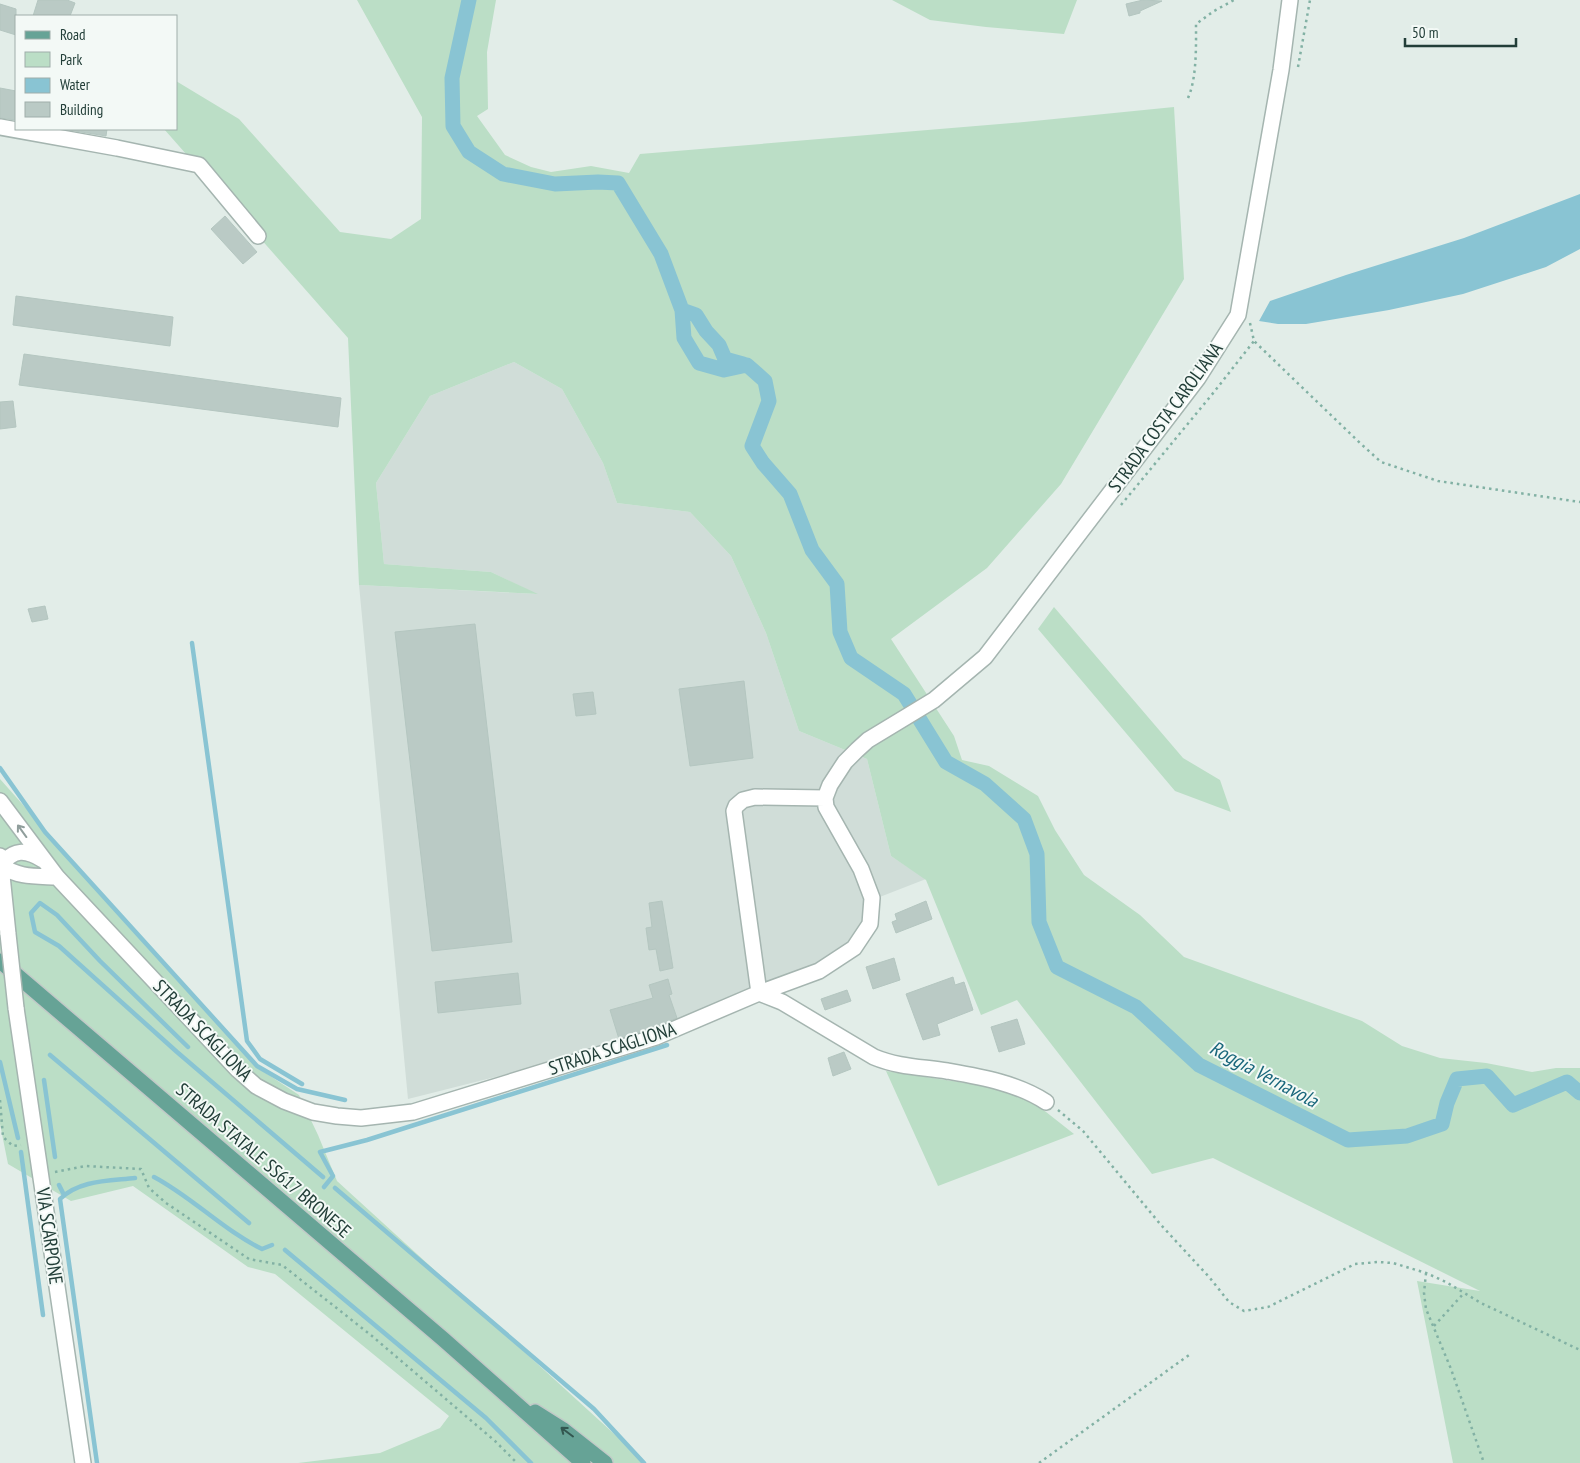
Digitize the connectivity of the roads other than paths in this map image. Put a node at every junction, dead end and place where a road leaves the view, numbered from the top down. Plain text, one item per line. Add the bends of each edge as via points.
1 (1290, 0) edge
2 (0, 127) edge
3 (15, 130) edge
4 (17, 130) edge
5 (258, 236) dead end
6 (825, 798) junction
7 (0, 801) edge
8 (44, 860) junction
9 (1, 861) edge
10 (24, 876) junction
11 (57, 877) junction
12 (5, 899) junction
13 (0, 961) edge
14 (759, 993) junction
15 (1046, 1102) road end
16 (500, 1390) junction
17 (83, 1463) edge
18 (567, 1463) edge
19 (583, 1463) edge
20 (605, 1463) edge

1 - 6 street, STRADA COSTA CAROLIANA via 1281,70 1238,315 1198,378 985,657 934,700 868,740 845,762
2 - 3 street
4 - 5 street via 199,165
6 - 14 street, STRADA SCAGLIONA via 831,818 867,883 872,898 870,924 854,948 820,971
6 - 14 street via 755,797 743,800 734,811
8 -> 7 street, STRADA SCAGLIONA
8 - 9 street via 29,852 20,852
8 - 11 street, STRADA SCAGLIONA
9 - 10 street via 13,873
9 - 12 street, VIA SCARPONE
10 - 11 street
10 - 12 street via 10,888
11 - 14 street, STRADA SCAGLIONA via 220,1052 256,1086 313,1112 337,1116 361,1118 413,1112 656,1037
12 - 17 street, VIA SCARPONE, bridge via 16,1008
13 - 16 main road, STRADA STATALE SS617 BRONESE
14 - 15 street via 782,1002 884,1061 1007,1083
16 - 18 main road
16 - 19 main road
20 -> 16 main road via 562,1428

